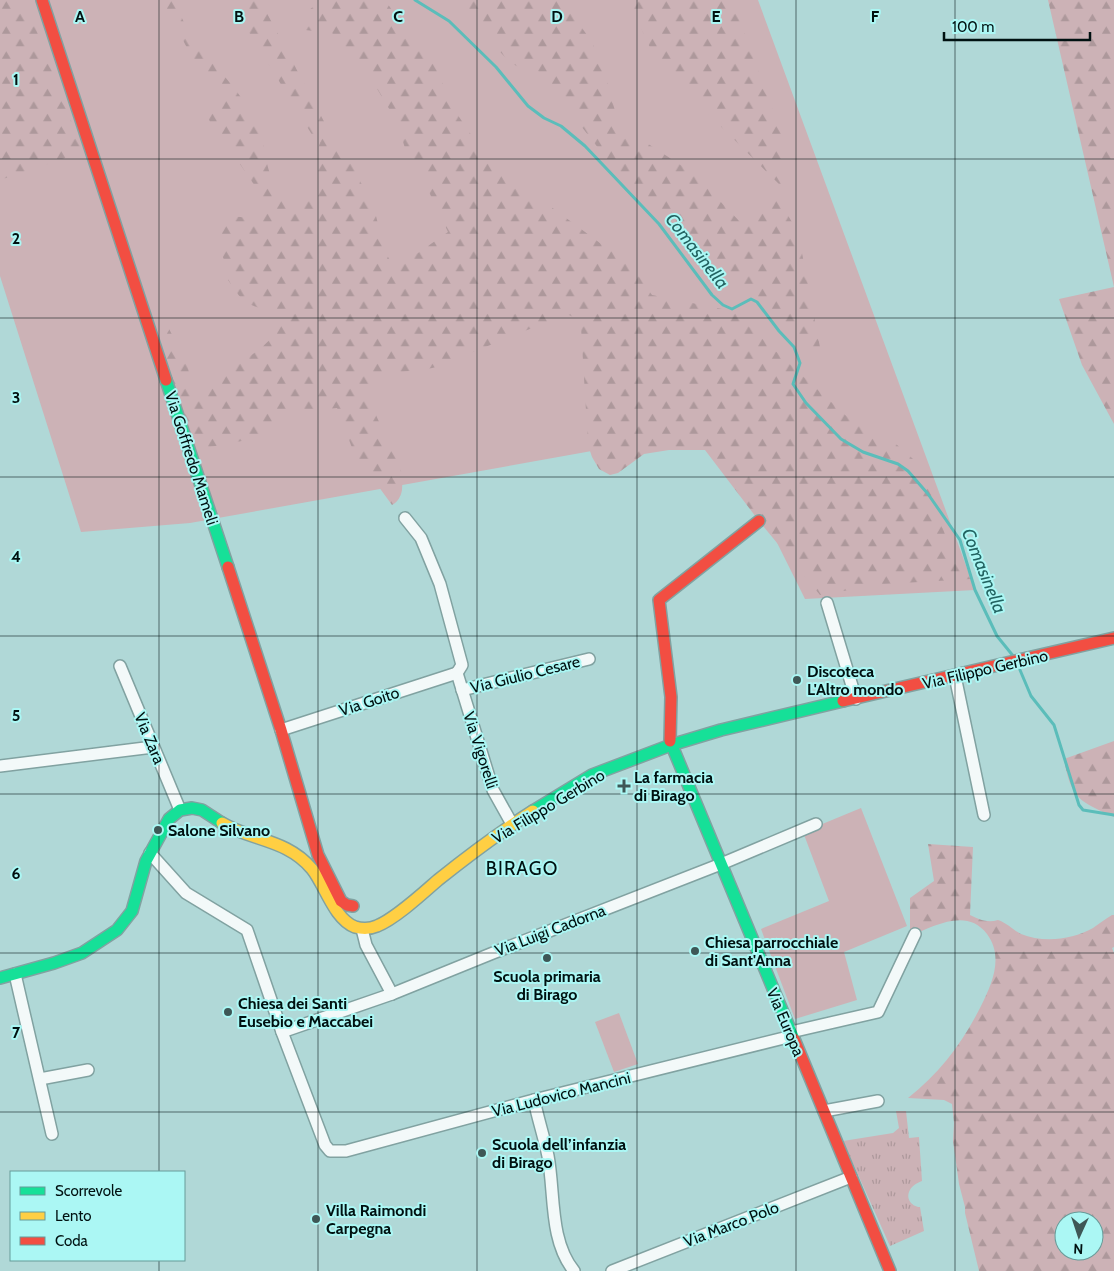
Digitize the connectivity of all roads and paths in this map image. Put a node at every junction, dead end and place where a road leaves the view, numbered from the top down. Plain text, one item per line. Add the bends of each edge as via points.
1 (42, 0) edge
2 (405, 518) dead end
3 (759, 521) dead end
4 (826, 603) dead end
5 (1114, 638) edge
6 (589, 659) dead end
7 (120, 666) dead end
8 (456, 673) junction
9 (955, 676) junction
10 (462, 690) junction
11 (856, 699) junction
12 (282, 730) junction
13 (671, 745) junction
14 (153, 747) junction
15 (0, 766) edge
16 (180, 810) junction
17 (984, 815) dead end
18 (512, 824) junction
19 (816, 824) dead end
20 (150, 853) junction
21 (721, 864) junction
22 (353, 906) dead end
23 (362, 929) junction
24 (915, 934) dead end
25 (15, 974) junction
26 (0, 978) edge
27 (392, 994) junction
28 (282, 1032) junction
29 (792, 1034) junction
30 (88, 1070) dead end
31 (40, 1080) junction
32 (534, 1100) junction
33 (878, 1101) dead end
34 (824, 1111) junction
35 (52, 1134) dead end
36 (851, 1177) junction
37 (574, 1271) edge
38 (612, 1271) edge
39 (890, 1271) edge

1 - 12 street, Via Goffredo Mameli
2 - 8 street via 421,538 440,584 462,665
3 - 13 street via 659,600 671,697
4 - 11 street
5 - 9 street, Via Filippo Gerbino
6 - 10 street, Via Giulio Cesare
7 - 14 street, Via Zara
8 - 10 street, Via Vigorelli
8 - 12 street, Via Goito
9 - 11 street, Via Filippo Gerbino
9 - 17 street
10 - 18 street, Via Vigorelli via 493,790
11 - 13 street, Via Filippo Gerbino
12 - 22 street, Via Goffredo Mameli via 318,855 341,901
13 - 18 street, Via Filippo Gerbino via 592,775
13 - 21 street, Via Europa
14 - 15 street
14 - 16 street, Via Zara
16 - 20 street via 169,819
16 - 23 street via 202,810 232,828 277,843 292,852 312,869 343,918
18 - 23 street, Via Filippo Gerbino via 383,923
19 - 21 street, Via Luigi Cadorna
20 - 25 street via 143,867 132,911 117,930 82,953
20 - 28 street via 186,894 247,930
21 - 27 street, Via Luigi Cadorna
21 - 29 street, Via Europa
23 - 27 street via 366,944
24 - 29 street, Via Ludovico Mancini via 878,1012
25 - 26 street
25 - 31 street
27 - 28 street, Via Luigi Cadorna
28 - 32 street, Via Ludovico Mancini via 330,1152
29 - 32 street, Via Ludovico Mancini
29 - 34 street, Via Europa
30 - 31 street
31 - 35 street
32 - 37 street via 548,1157 554,1219 561,1246
33 - 34 street
34 - 36 street, Via Europa
36 - 38 street, Via Marco Polo
36 - 39 street, Via Europa

